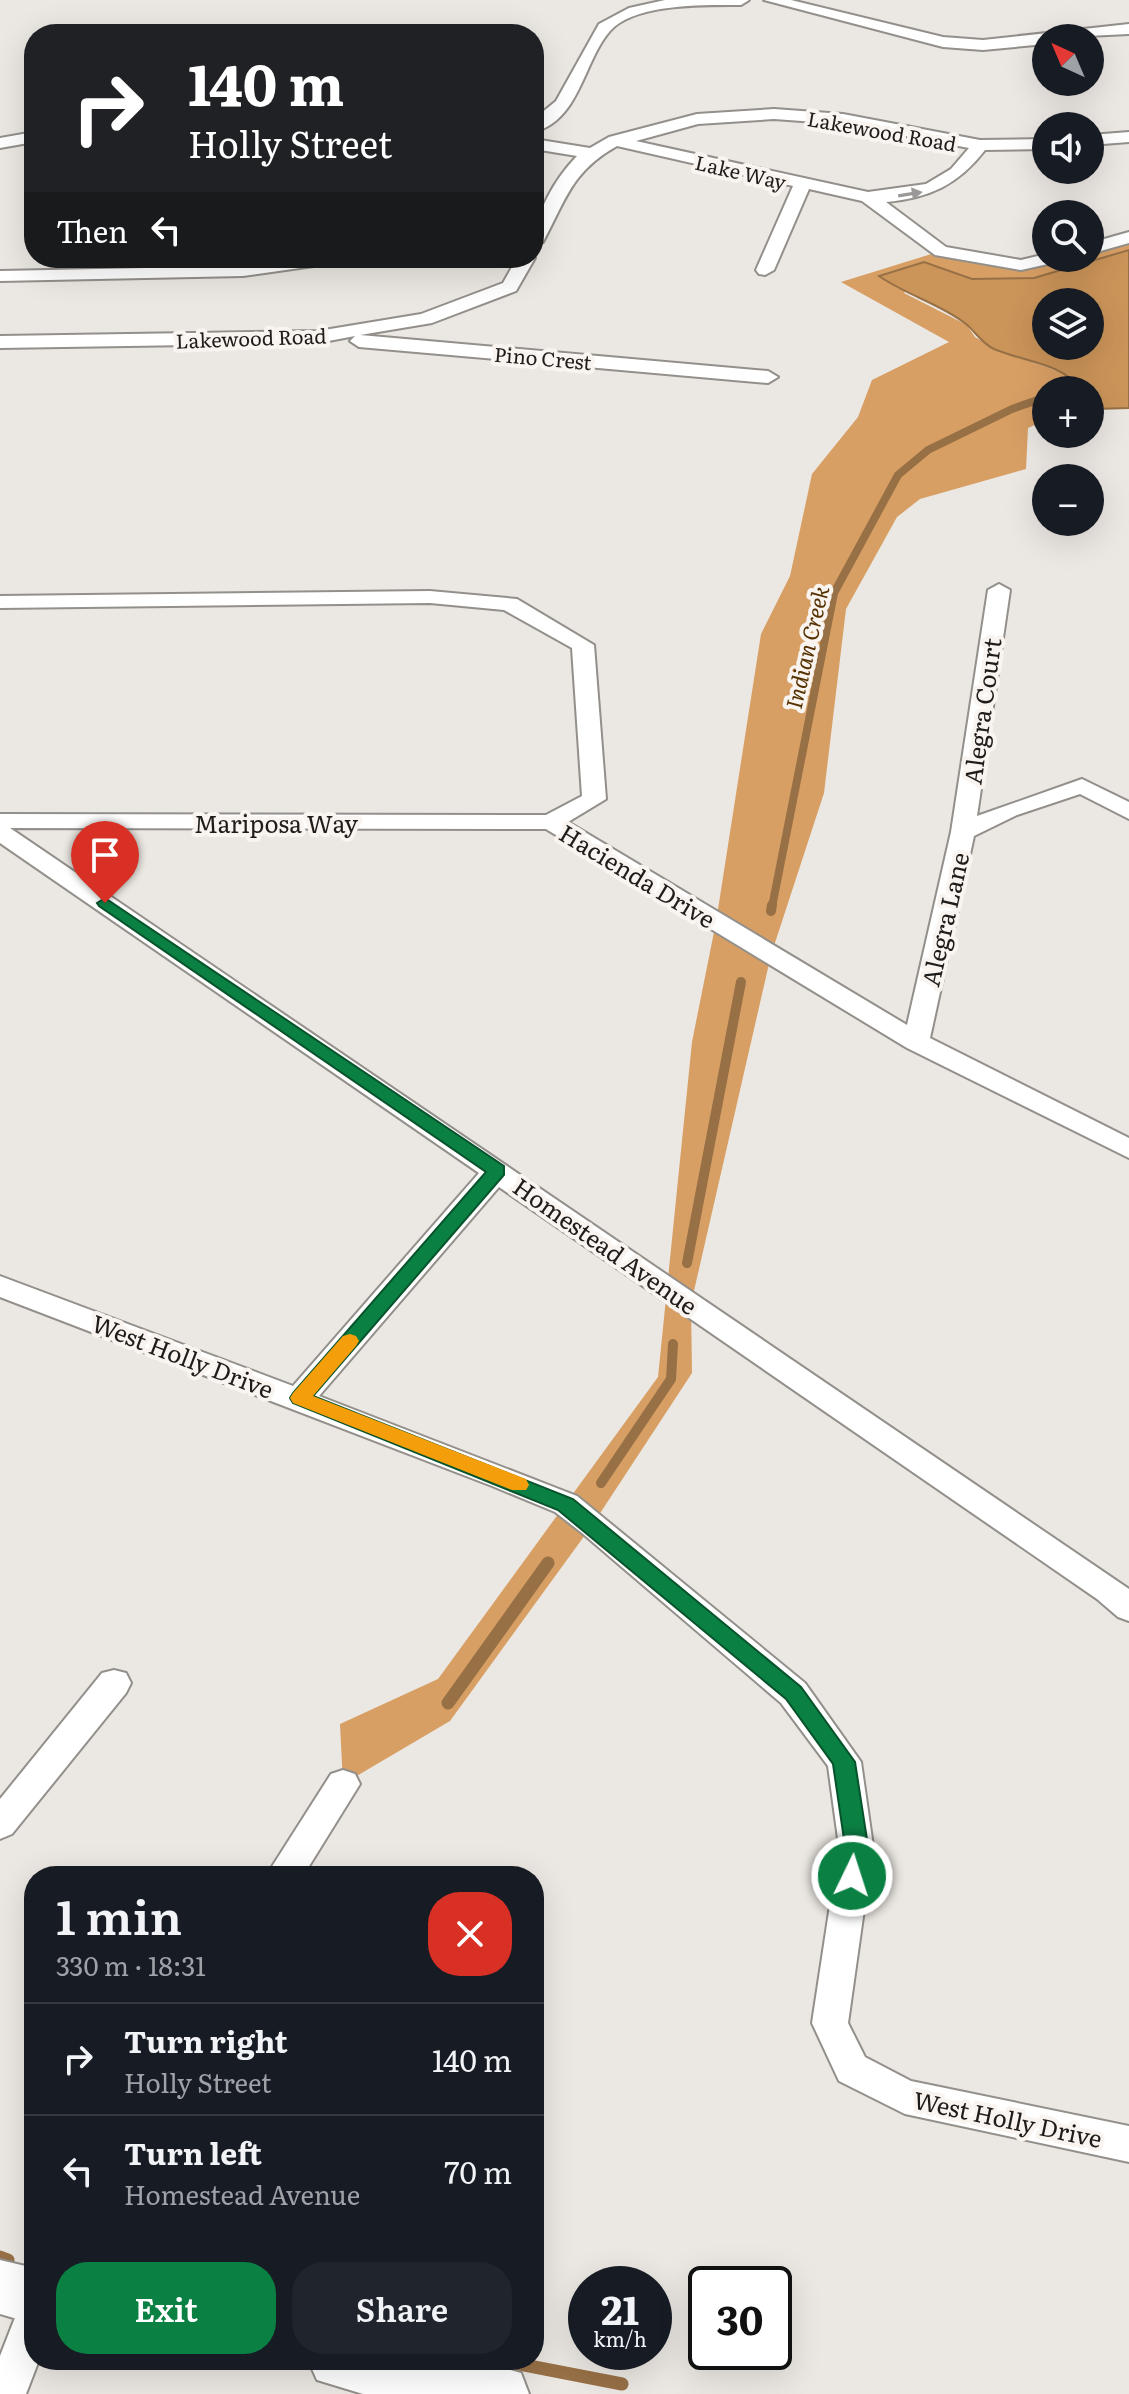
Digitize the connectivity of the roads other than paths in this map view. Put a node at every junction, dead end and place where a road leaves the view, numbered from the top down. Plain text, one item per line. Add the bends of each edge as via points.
1 (741, 0) edge
2 (772, 0) edge
3 (1129, 29) edge
4 (1104, 32) edge
5 (1032, 40) edge
6 (544, 119) edge
7 (1129, 137) edge
8 (24, 139) edge
9 (1104, 139) edge
10 (615, 141) junction
11 (0, 143) edge
12 (1032, 144) edge
13 (980, 145) junction
14 (544, 146) edge
15 (591, 153) junction
16 (802, 185) junction
17 (868, 197) junction
18 (544, 223) edge
19 (1129, 237) edge
20 (1104, 245) edge
21 (1032, 262) edge
22 (264, 268) edge
23 (520, 268) edge
24 (765, 270) dead end
25 (0, 276) edge
26 (318, 337) junction
27 (0, 342) edge
28 (768, 377) dead end
29 (999, 590) dead end
30 (0, 602) edge
31 (1129, 812) edge
32 (0, 821) edge
33 (551, 822) junction
34 (0, 832) edge
35 (963, 832) junction
36 (916, 1042) junction
37 (1129, 1149) edge
38 (497, 1171) junction
39 (0, 1286) edge
40 (300, 1398) junction
41 (1129, 1608) edge
42 (114, 1683) dead end
43 (343, 1784) dead end
44 (0, 1824) edge
45 (290, 1866) edge
46 (1129, 2144) edge
47 (24, 2292) edge
48 (385, 2370) edge
49 (6, 2394) edge
50 (500, 2394) edge

1 - 6 street via 648,7 610,22 563,104
2 - 5 street via 943,42
3 - 4 street
7 - 9 street
8 - 11 street
10 - 13 street, Lakewood Road via 697,119 774,114 843,119
10 - 15 street, Lakewood Road
10 - 16 street, Lake Way
12 - 13 street, Lakewood Road
17 -> 13 street, Lake Way via 940,186 965,168
14 - 15 street
15 - 18 street, Lakewood Road via 572,171
16 - 17 street, Lake Way
16 - 24 street
17 - 21 street, Lake Way via 941,251
19 - 20 street
22 - 25 street
23 - 26 street, Lakewood Road via 510,287 425,319
26 - 27 street, Lakewood Road
26 - 28 street, Pino Crest
29 - 35 street, Alegra Court
30 - 33 street, Hacienda Drive via 430,597 509,604 583,645 594,799
31 - 35 street, Alegra Lane via 1082,786
32 - 33 street, Mariposa Way
33 - 36 street, Hacienda Drive
34 - 38 street, Homestead Avenue
35 - 36 street, Alegra Lane
36 - 37 street, Hacienda Drive
38 - 40 street
38 - 41 street, Homestead Avenue
39 - 40 street, West Holly Drive
40 - 46 street, West Holly Drive via 566,1504 793,1693 844,1762 856,1846 830,2023 852,2069 905,2097
42 - 44 street
43 - 45 street
47 - 49 street
48 - 50 street

